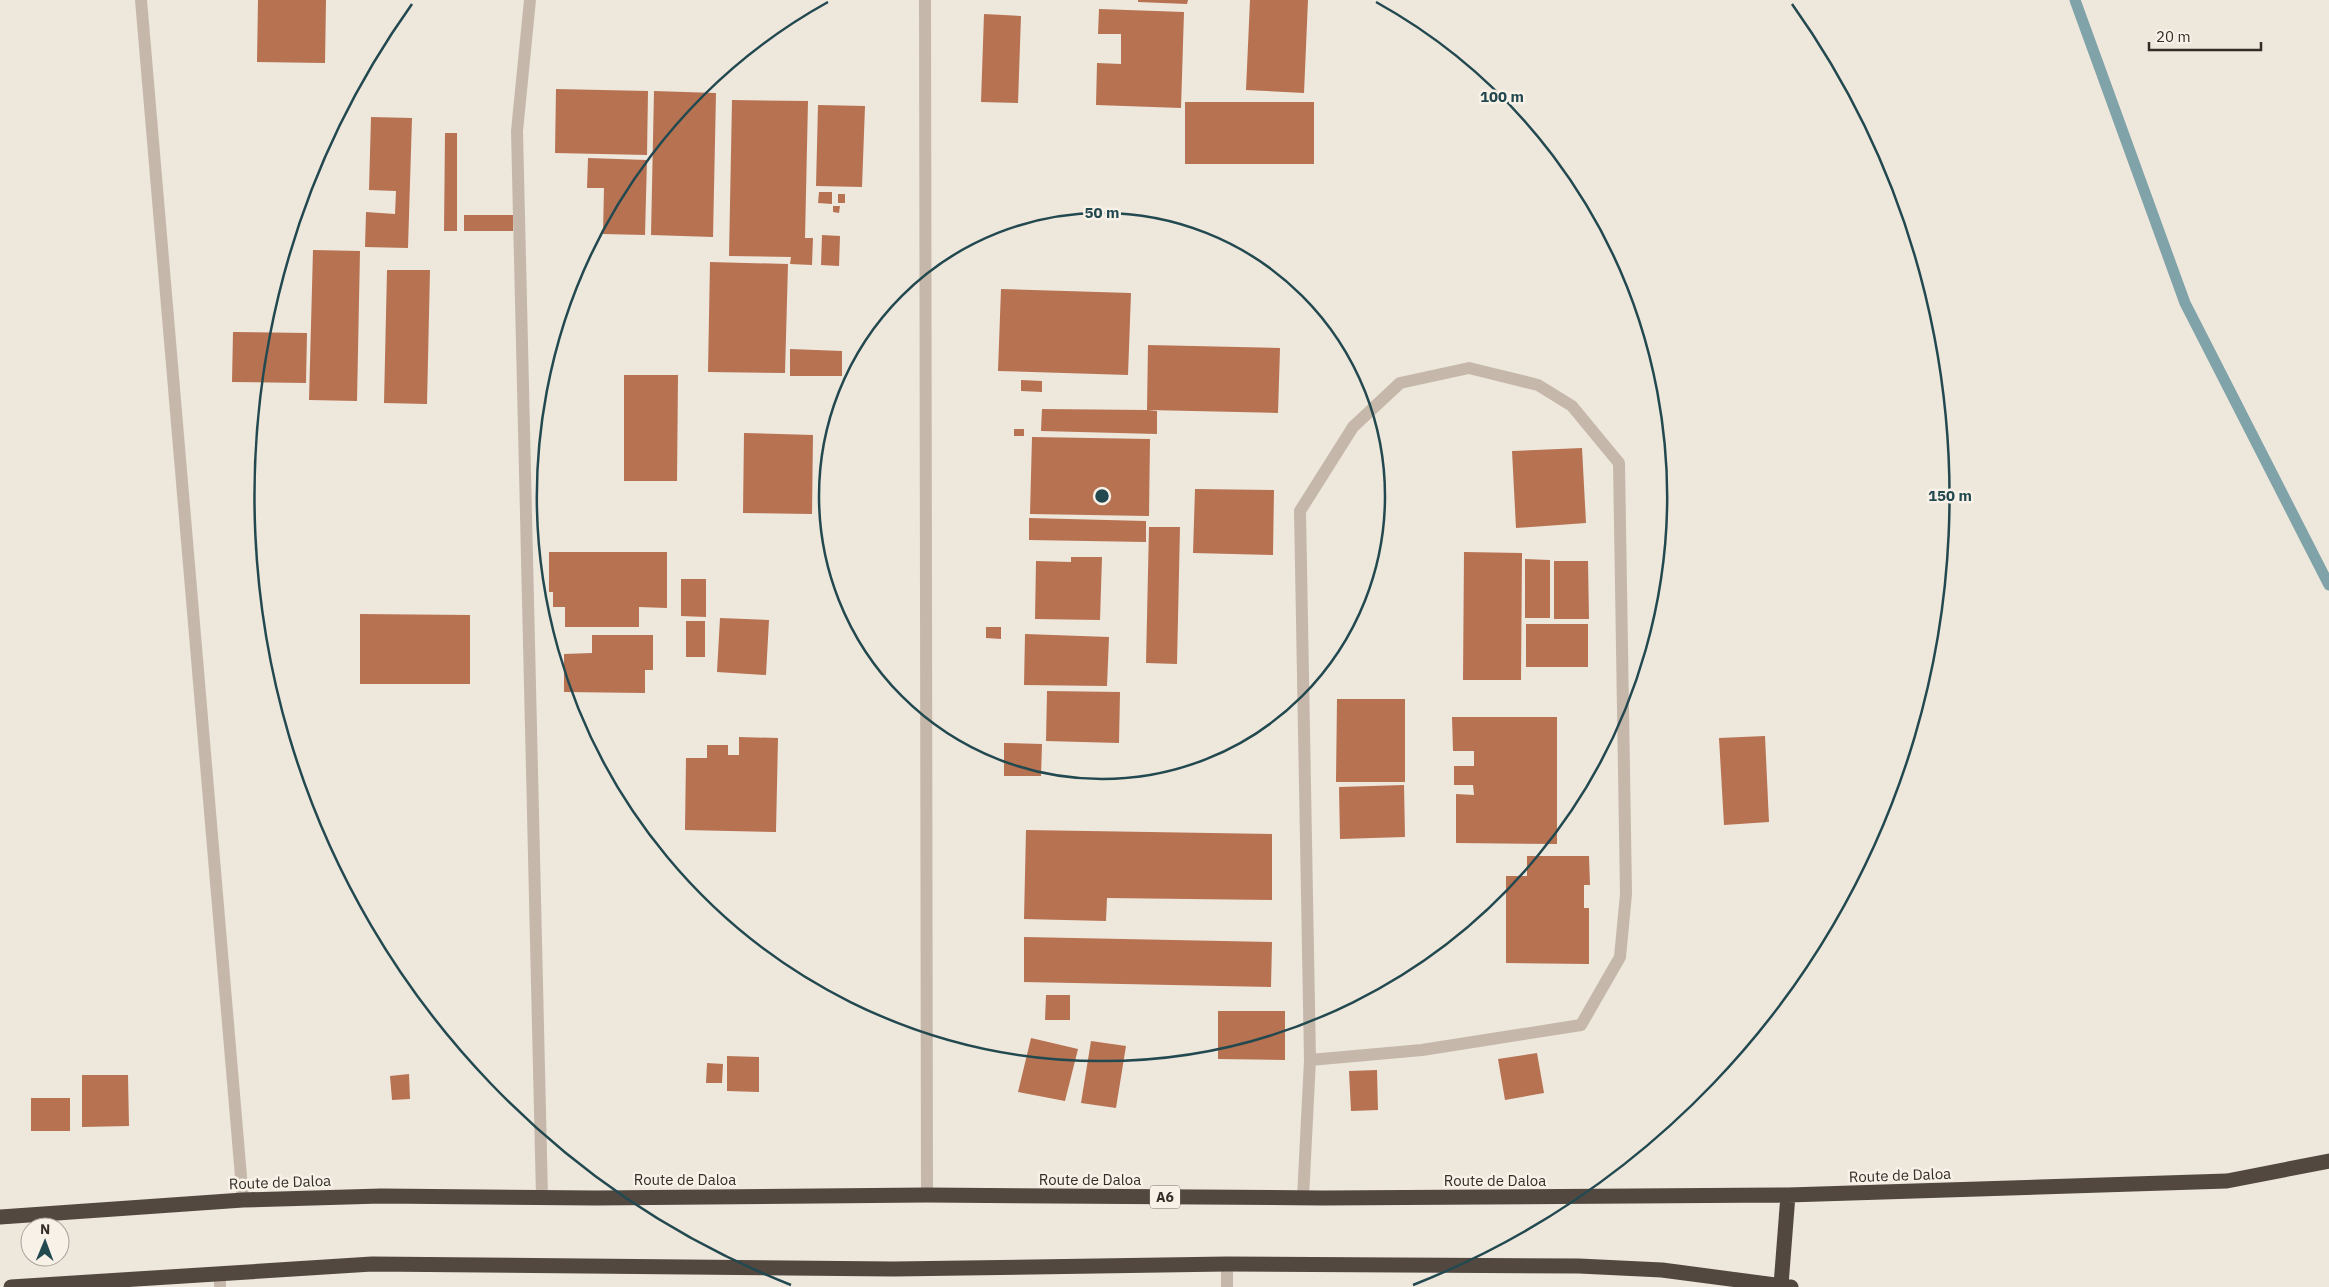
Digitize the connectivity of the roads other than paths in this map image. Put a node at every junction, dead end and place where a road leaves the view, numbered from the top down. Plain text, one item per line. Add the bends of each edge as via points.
1 (141, 0) edge
2 (530, 0) edge
3 (925, 0) edge
4 (1310, 1060) junction
5 (2329, 1161) edge
6 (927, 1195) junction
7 (1788, 1195) junction
8 (542, 1197) junction
9 (1303, 1198) junction
10 (243, 1200) junction
11 (0, 1217) edge
12 (1227, 1264) junction
13 (220, 1281) edge
14 (1784, 1286) edge
15 (11, 1287) edge
16 (1227, 1287) edge

1 - 10 street
2 - 8 street via 516,131
3 - 6 street
4 - 4 street via 1300,511 1353,427 1400,383 1469,368 1538,386 1572,406 1619,463 1626,894 1620,957 1581,1025 1422,1050
4 - 9 street
5 - 7 highway, Route de Daloa / A6 via 2228,1181
6 - 8 highway, Route de Daloa / A6
6 - 9 highway, Route de Daloa / A6
7 - 9 highway, Route de Daloa / A6
7 - 14 highway
8 - 10 highway, Route de Daloa / A6 via 381,1196
10 - 11 highway, Route de Daloa / A6
12 - 13 highway via 894,1269 372,1264
12 - 14 highway via 1578,1266 1662,1270
12 - 16 street
13 - 15 highway

